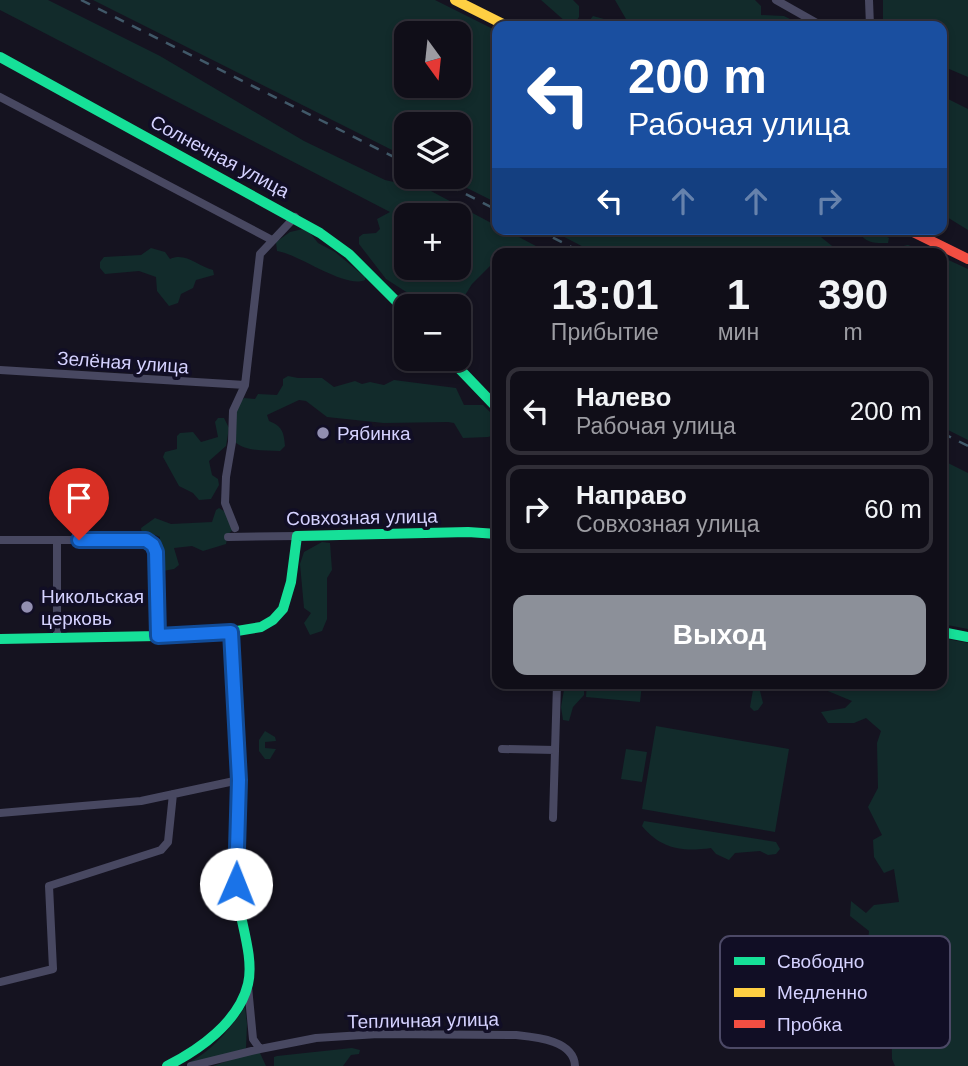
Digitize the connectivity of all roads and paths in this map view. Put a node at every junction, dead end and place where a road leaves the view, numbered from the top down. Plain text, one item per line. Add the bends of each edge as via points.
1 (454, 0) edge
2 (776, 0) edge
3 (869, 0) edge
4 (497, 21) edge
5 (813, 21) edge
6 (870, 21) edge
7 (0, 57) edge
8 (0, 97) edge
9 (295, 217) junction
10 (919, 235) edge
11 (272, 240) junction
12 (946, 248) edge
13 (947, 249) edge
14 (968, 259) edge
15 (394, 299) edge
16 (0, 370) edge
17 (462, 371) edge
18 (245, 385) junction
19 (492, 403) edge
20 (234, 528) dead end
21 (492, 534) edge
22 (298, 536) junction
23 (228, 537) dead end
24 (0, 540) edge
25 (57, 540) junction
26 (231, 632) junction
27 (947, 633) edge
28 (158, 636) junction
29 (968, 637) edge
30 (57, 638) junction
31 (0, 639) edge
32 (557, 689) edge
33 (502, 749) dead end
34 (555, 750) junction
35 (239, 780) junction
36 (173, 794) junction
37 (0, 813) edge
38 (553, 818) dead end
39 (0, 982) edge
40 (248, 984) junction
41 (260, 1049) junction
42 (167, 1066) edge
43 (191, 1066) edge
44 (575, 1066) edge

1 - 4 street
2 - 5 street
3 - 6 street
7 - 9 street, Солнечная улица
8 - 11 street
9 - 11 street
9 - 15 street, Солнечная улица via 349,254
10 - 12 street
11 - 18 street via 260,254
13 - 14 street
16 - 18 street, Зелёная улица
17 - 19 street
18 - 20 street via 233,411 226,477 225,503
21 - 22 street, Совхозная улица
22 - 23 street, Совхозная улица
22 - 26 street via 283,609 261,627
24 - 25 street
25 - 28 street via 146,540 153,545
25 - 30 street
26 - 28 street
26 - 35 street
27 - 29 street
28 - 30 street
30 - 31 street
32 - 34 street
33 - 34 street
34 - 38 street
35 - 36 street
35 - 40 street via 236,884
36 - 37 street
36 - 39 street via 168,842 161,850 49,886 53,969
40 - 41 street via 253,1039
40 - 42 street via 218,1030 199,1048
41 - 43 street, Тепличная улица
41 - 44 street, Тепличная улица via 316,1038 378,1034 516,1035 553,1042 570,1054

